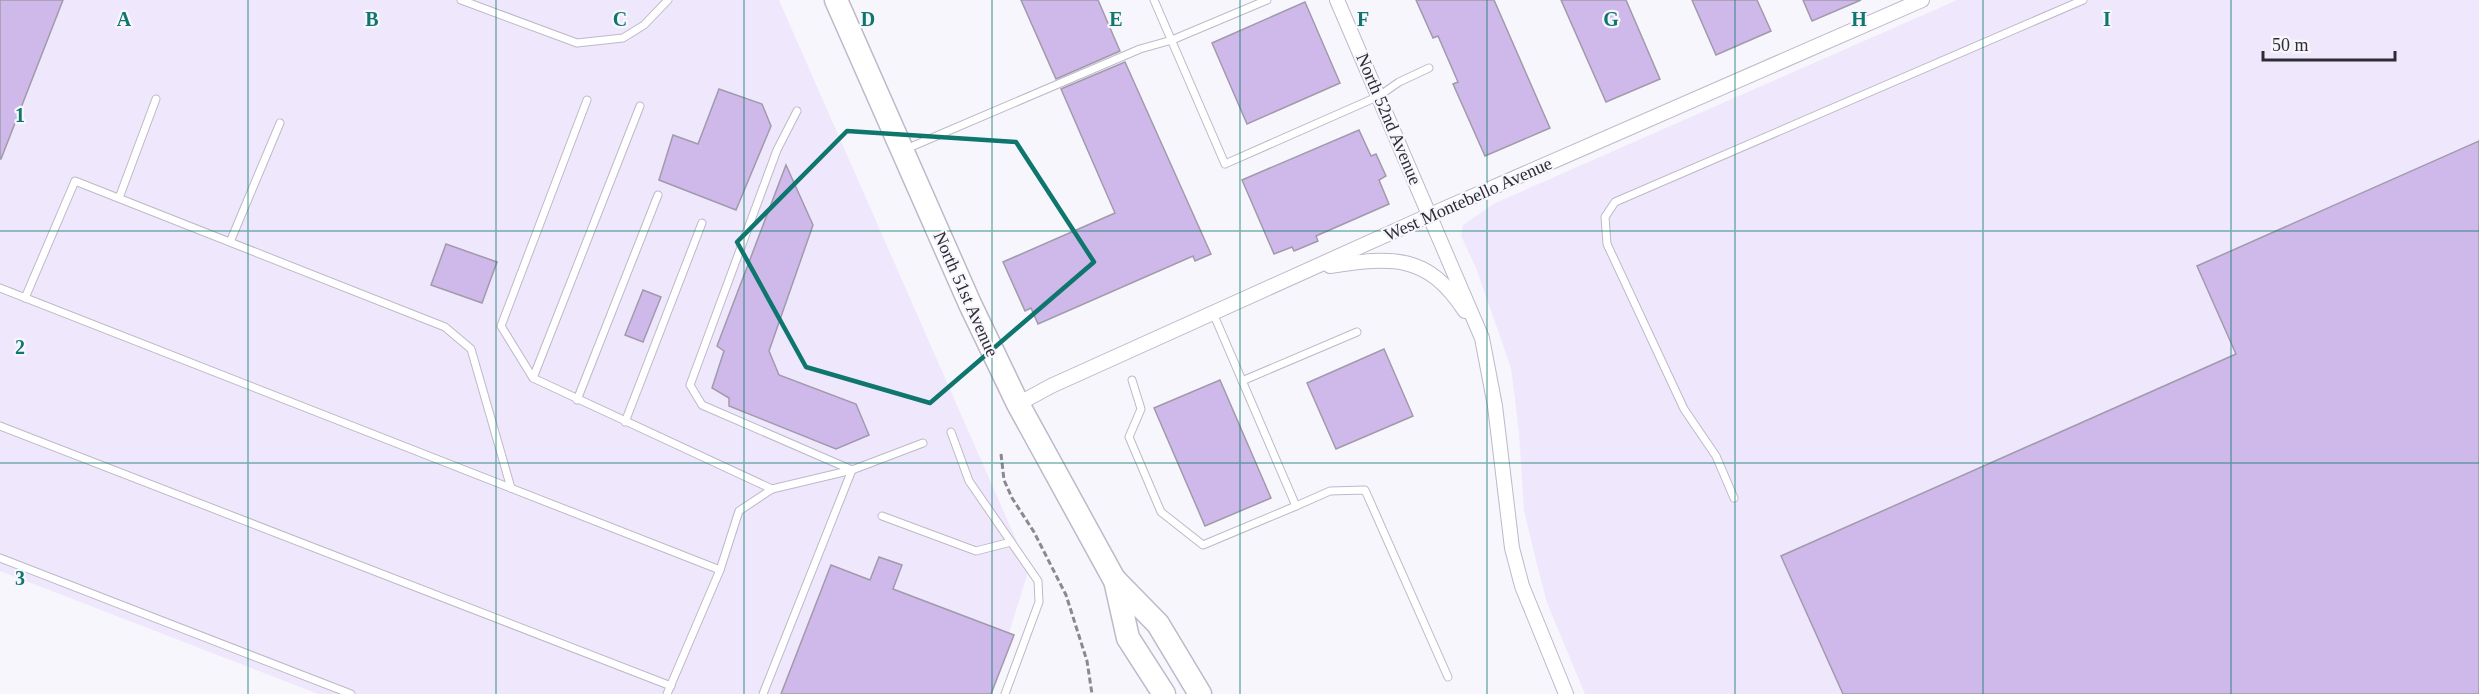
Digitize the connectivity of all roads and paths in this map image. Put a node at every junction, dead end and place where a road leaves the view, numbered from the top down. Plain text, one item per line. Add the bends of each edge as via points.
1 (461, 0) edge
2 (668, 0) edge
3 (836, 0) edge
4 (1154, 0) edge
5 (1267, 0) edge
6 (1337, 0) edge
7 (1922, 0) edge
8 (2083, 0) edge
9 (1172, 40) junction
10 (1428, 68) dead end
11 (1380, 96) junction
12 (156, 99) dead end
13 (587, 100) dead end
14 (640, 106) dead end
15 (797, 111) dead end
16 (280, 123) dead end
17 (903, 150) junction
18 (658, 195) dead end
19 (119, 198) junction
20 (1430, 215) junction
21 (702, 223) dead end
22 (230, 242) junction
23 (1316, 268) junction
24 (0, 288) edge
25 (25, 298) junction
26 (1213, 313) junction
27 (1357, 332) dead end
28 (1482, 338) junction
29 (533, 378) junction
30 (1132, 380) dead end
31 (1242, 381) junction
32 (577, 400) junction
33 (1018, 404) junction
34 (625, 422) junction
35 (0, 426) edge
36 (951, 432) dead end
37 (922, 443) dead end
38 (1001, 454) dead end
39 (852, 470) junction
40 (511, 488) junction
41 (772, 489) junction
42 (1734, 498) dead end
43 (1296, 506) junction
44 (882, 516) dead end
45 (1011, 542) junction
46 (0, 558) edge
47 (720, 570) junction
48 (1114, 579) junction
49 (1448, 677) dead end
50 (671, 686) junction
51 (351, 694) edge
52 (667, 694) edge
53 (763, 694) edge
54 (1005, 694) edge
55 (1092, 694) edge
56 (1164, 694) edge
57 (1200, 694) edge
58 (1566, 694) edge

1 - 2 lane via 577,43 623,38 644,25
3 - 17 main road, North 51st Avenue
4 - 9 lane
5 - 9 lane
6 - 11 street, North 52nd Avenue
7 - 20 street, West Montebello Avenue
8 - 42 lane via 1615,202 1605,217 1608,244 1684,409 1716,456
9 - 11 lane via 1225,164
9 - 17 lane via 1140,49
10 - 11 lane
11 - 20 street, North 52nd Avenue
12 - 19 lane
13 - 29 lane via 501,326
14 - 29 lane
15 - 39 lane via 777,150 690,385 702,405
16 - 22 lane
17 - 33 main road, North 51st Avenue
18 - 32 lane
19 - 22 lane
19 - 25 lane via 75,180
20 - 23 street, West Montebello Avenue
20 - 28 street, North 52nd Avenue
21 - 34 lane
22 - 40 lane via 445,327 471,349
23 - 26 street, West Montebello Avenue
23 - 28 street, North 52nd Avenue via 1367,261 1406,262 1431,275 1454,295
24 - 25 lane
25 - 40 lane
26 - 31 lane
26 - 33 street, West Montebello Avenue
27 - 31 lane
28 - 58 street, North 52nd Avenue via 1495,406 1512,548 1522,586
29 - 32 lane
30 - 43 lane via 1141,409 1128,437 1161,512 1203,545
31 - 43 lane
32 - 34 lane
33 - 48 main road, North 51st Avenue
34 - 41 lane
35 - 50 lane
36 - 45 lane via 969,481
37 - 39 lane
38 - 55 path via 1004,480 1012,498 1035,532 1066,595 1088,661
39 - 41 lane
39 - 53 lane
40 - 47 lane
41 - 47 lane via 739,511
43 - 49 lane via 1330,491 1365,490
44 - 45 lane via 976,551
45 - 54 lane via 1038,581 1039,602
46 - 51 lane
47 - 50 lane
48 - 56 main road, North 51st Avenue via 1128,638
48 - 57 main road, North 51st Avenue via 1158,624
50 - 52 lane

